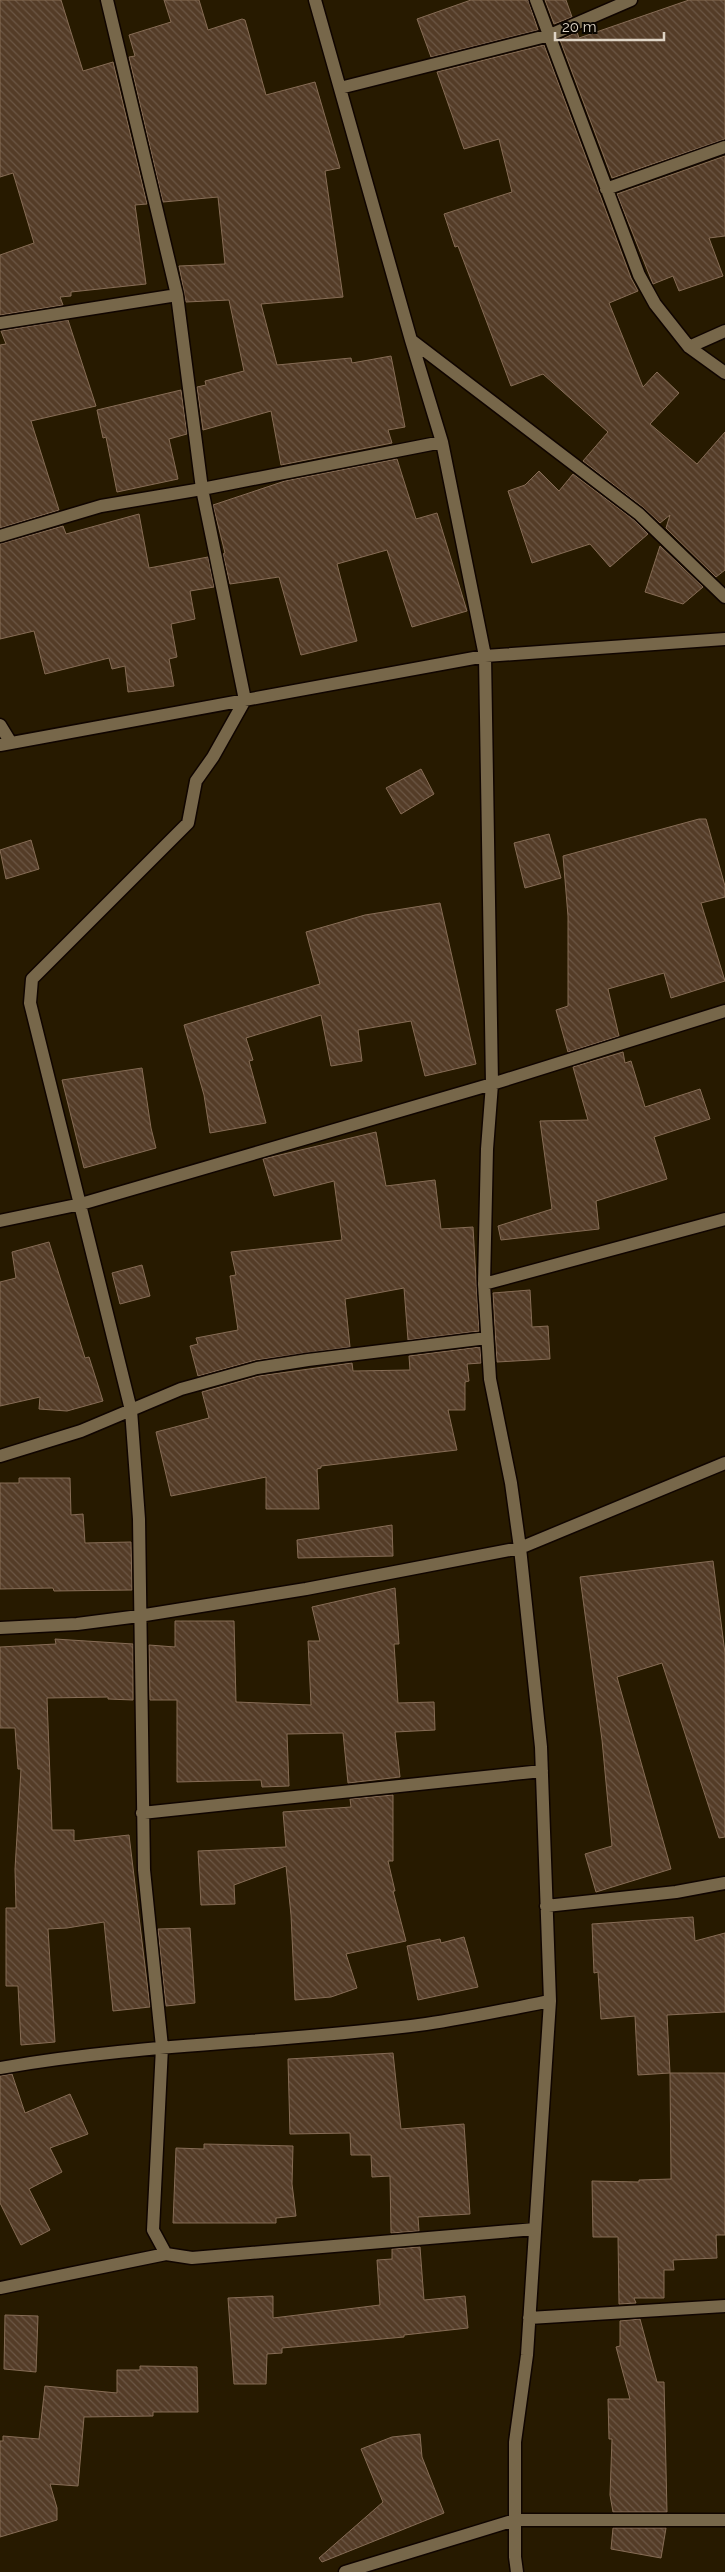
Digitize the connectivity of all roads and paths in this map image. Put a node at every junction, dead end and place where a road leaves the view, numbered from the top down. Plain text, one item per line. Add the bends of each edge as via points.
1 (107, 0) edge
2 (315, 0) edge
3 (536, 0) edge
4 (631, 0) edge
5 (550, 35) junction
6 (340, 88) junction
7 (725, 147) edge
8 (606, 189) junction
9 (177, 296) junction
10 (0, 323) edge
11 (725, 331) edge
12 (411, 340) junction
13 (689, 347) junction
14 (725, 373) edge
15 (442, 442) junction
16 (202, 489) junction
17 (0, 536) edge
18 (725, 597) edge
19 (725, 639) edge
20 (485, 656) junction
21 (245, 700) junction
22 (0, 725) edge
23 (6, 744) edge
24 (725, 1011) edge
25 (492, 1084) junction
26 (81, 1204) junction
27 (725, 1219) edge
28 (0, 1221) edge
29 (484, 1284) junction
30 (487, 1338) junction
31 (130, 1410) junction
32 (0, 1456) edge
33 (725, 1463) edge
34 (520, 1548) junction
35 (139, 1616) junction
36 (0, 1628) edge
37 (542, 1771) junction
38 (142, 1813) junction
39 (725, 1883) edge
40 (546, 1906) junction
41 (550, 2001) junction
42 (162, 2047) junction
43 (0, 2068) edge
44 (535, 2229) junction
45 (166, 2254) junction
46 (0, 2288) edge
47 (725, 2306) edge
48 (529, 2318) junction
49 (515, 2520) junction
50 (725, 2520) edge
51 (346, 2572) edge
52 (517, 2572) edge

1 - 9 street
2 - 6 street
3 - 5 street
4 - 5 street
5 - 6 street
5 - 8 street
6 - 12 street
7 - 8 street
8 - 13 street via 655,304
9 - 10 street
9 - 16 street
11 - 13 street
12 - 15 street
12 - 18 street via 639,514
13 - 14 street
15 - 16 street
15 - 20 street
16 - 17 street via 101,506
16 - 21 street
19 - 20 street
20 - 21 street
20 - 25 street
21 - 23 street
21 - 26 street via 196,781 188,823 32,979 30,1003 38,1040
22 - 23 street
24 - 25 street
25 - 26 street
25 - 29 street
26 - 28 street
26 - 31 street
27 - 29 street
29 - 30 street
30 - 31 street via 257,1368 182,1389
30 - 34 street via 490,1379
31 - 32 street via 81,1431
31 - 35 street via 139,1519
33 - 34 street
34 - 35 street via 306,1589
34 - 37 street
35 - 36 street via 77,1624
35 - 38 street
37 - 38 street
37 - 40 street
38 - 42 street via 144,1870
39 - 40 street via 676,1892
40 - 41 street
41 - 42 street via 427,2024
41 - 44 street
42 - 43 street
42 - 45 street via 153,2230
44 - 45 street via 192,2258
44 - 48 street
45 - 46 street
47 - 48 street
48 - 49 street via 515,2442
49 - 50 street
49 - 51 street
49 - 52 street

